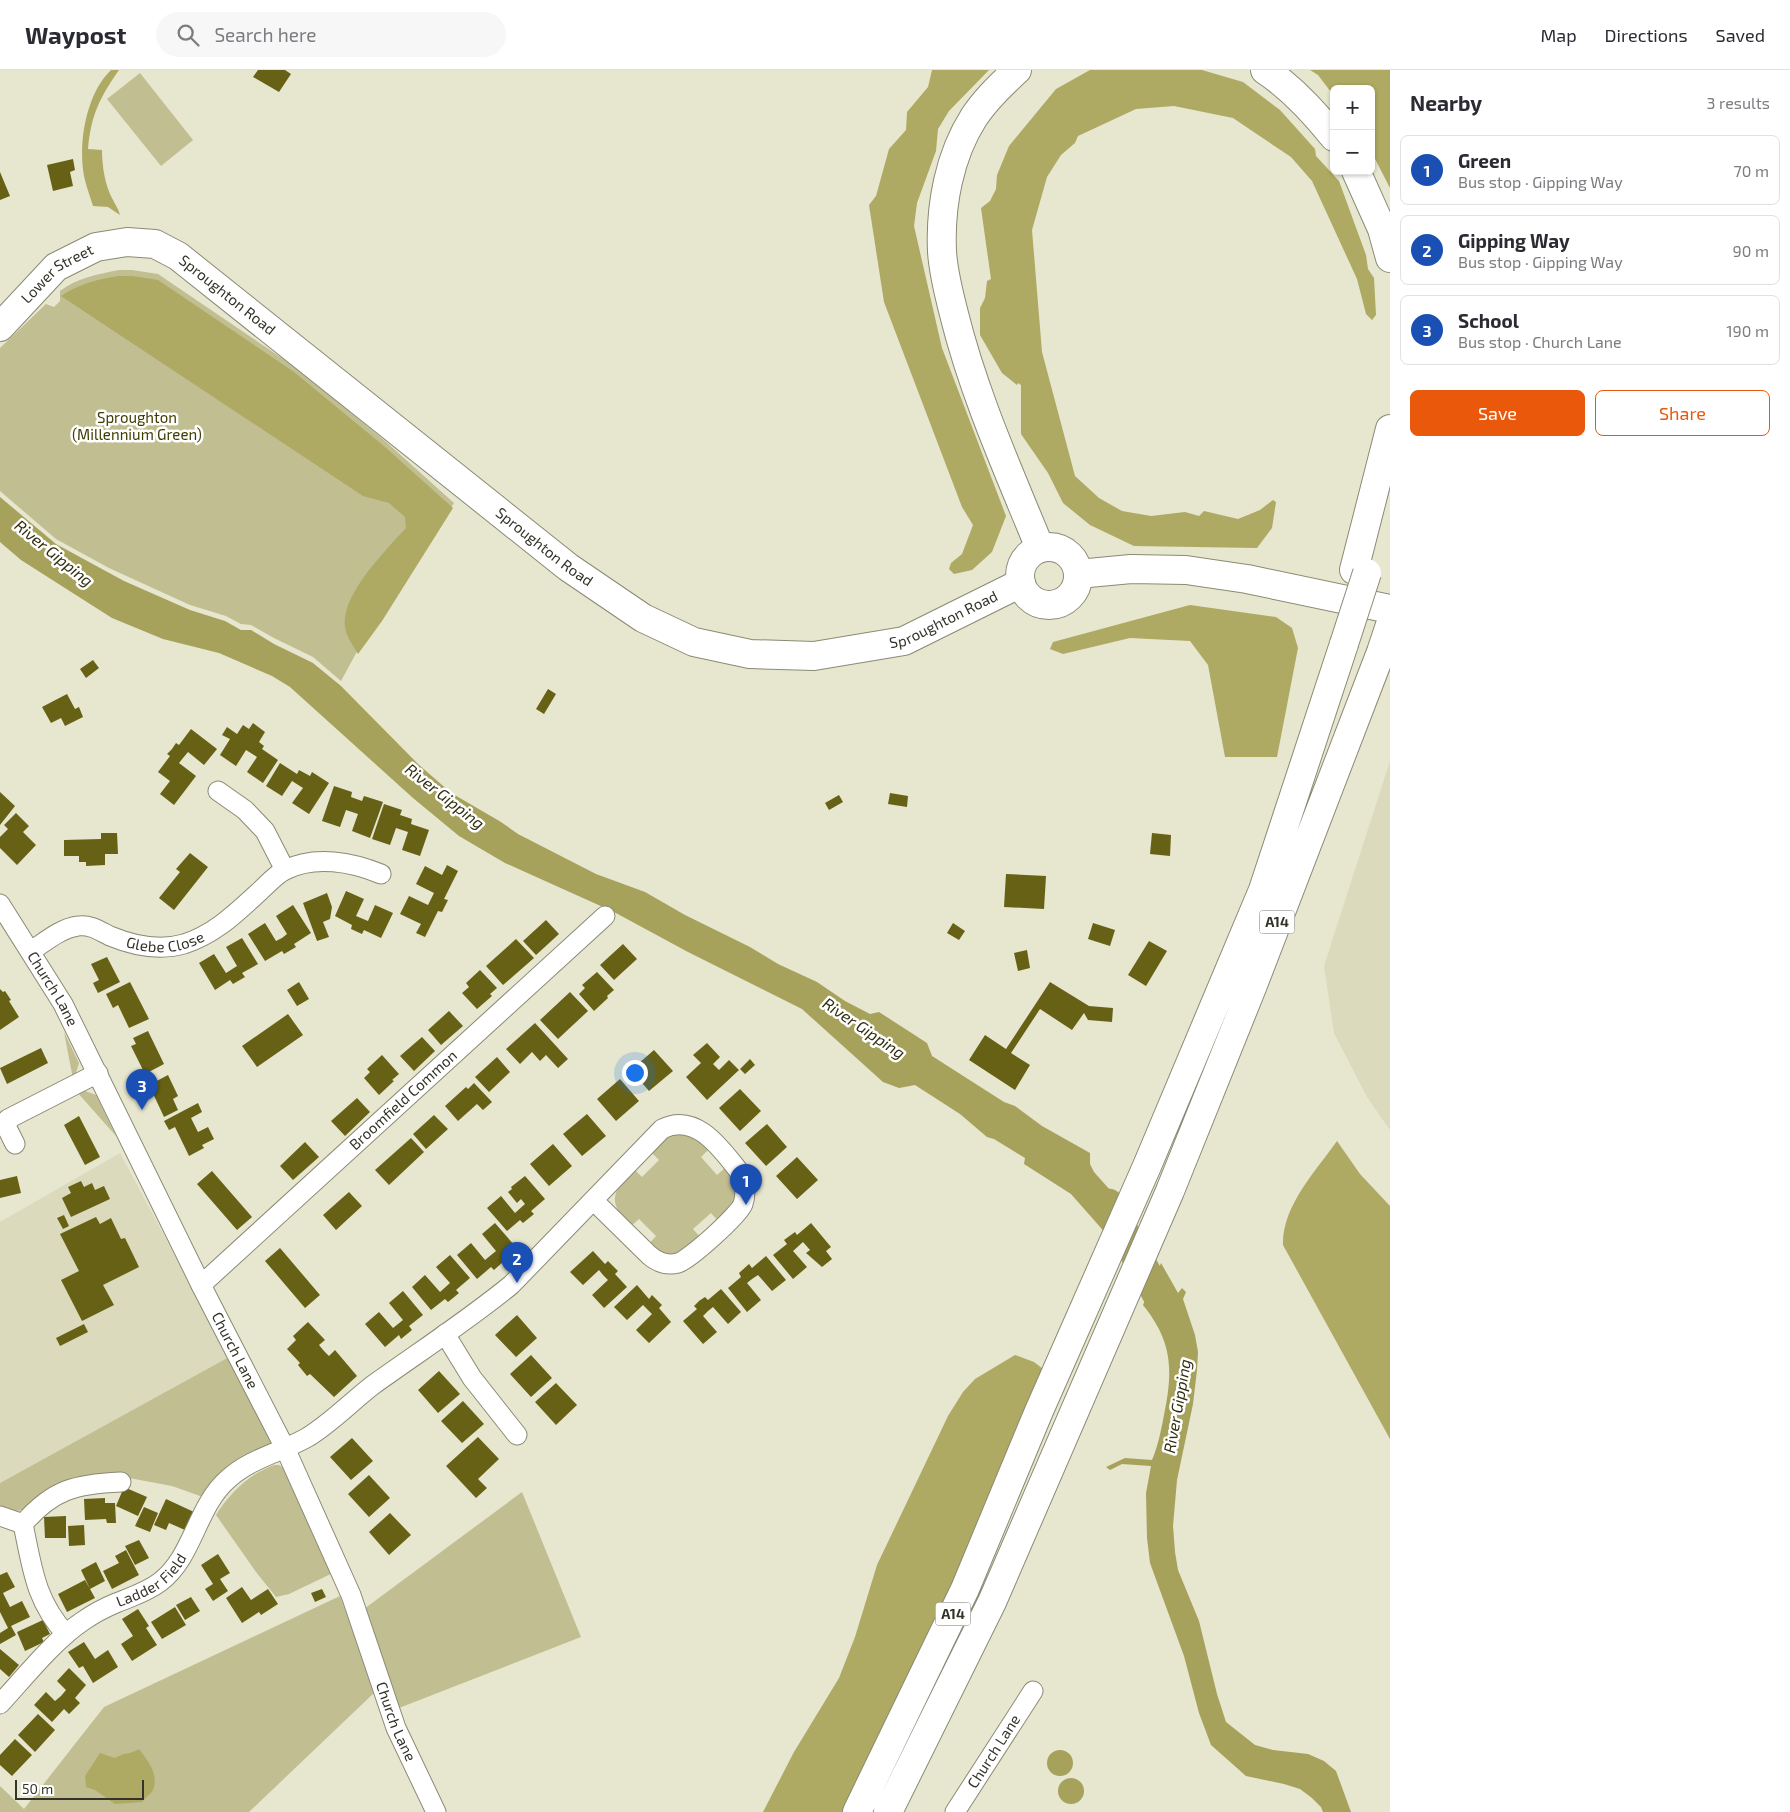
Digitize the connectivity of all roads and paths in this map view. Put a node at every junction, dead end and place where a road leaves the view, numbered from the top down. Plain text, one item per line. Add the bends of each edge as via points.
1 (1017, 70) edge
2 (1265, 70) edge
3 (1330, 132) edge
4 (1358, 175) edge
5 (127, 242) joint
6 (1390, 258) edge
7 (0, 327) edge
8 (1390, 429) edge
9 (1390, 506) edge
10 (1040, 548) junction
11 (1360, 572) junction
12 (1078, 574) junction
13 (1021, 583) junction
14 (1390, 609) edge
15 (1390, 625) edge
16 (218, 791) dead end
17 (285, 870) junction
18 (381, 874) dead end
19 (0, 904) edge
20 (605, 916) dead end
21 (31, 951) junction
22 (98, 1074) junction
23 (15, 1144) dead end
24 (594, 1201) junction
25 (201, 1285) junction
26 (445, 1334) junction
27 (517, 1435) dead end
28 (285, 1448) junction
29 (120, 1482) dead end
30 (0, 1516) edge
31 (23, 1524) junction
32 (66, 1634) junction
33 (1034, 1691) dead end
34 (0, 1704) edge
35 (436, 1812) edge
36 (857, 1812) edge
37 (888, 1812) edge
38 (955, 1812) edge

1 - 10 main road via 973,118 956,154 943,208 942,252 961,344 990,427
2 - 3 main road via 1291,90
4 - 6 main road via 1382,229
5 - 7 main road, Lower Street via 96,247 56,267
5 - 13 main road, Sproughton Road via 155,244 178,256 568,567 643,618 694,642 750,654 814,656 904,641
8 - 11 main road
9 - 11 main road
10 - 12 main road via 1064,550 1075,562
10 - 13 main road via 1026,558 1020,574
11 - 36 main road, A14 via 1263,890 965,1589
12 - 13 main road via 1072,594 1057,604 1038,603 1024,591
12 - 14 main road via 1131,568 1186,570 1247,579
15 - 37 main road, A14 via 1170,1191 992,1602
16 - 17 street via 245,810 265,831
17 - 18 street, Glebe Close via 307,863 331,862 352,864
17 - 21 street, Glebe Close via 227,922 183,944 154,948 141,946 79,925 61,931
19 - 21 street, Church Lane
20 - 25 street, Broomfield Common
21 - 22 street, Church Lane via 63,1004
22 - 23 street via 8,1118 7,1128
22 - 25 street, Church Lane
24 - 24 street via 662,1129 677,1124 704,1132 738,1170 745,1190 744,1203 734,1217 689,1258 670,1264 649,1256
24 - 26 street, Ladder Field via 511,1285
25 - 28 street, Church Lane
26 - 27 street via 472,1378
26 - 28 street, Ladder Field via 372,1386 329,1422
28 - 32 street, Ladder Field via 228,1478 205,1508 178,1563 160,1583 102,1610
28 - 35 street, Church Lane via 351,1595 396,1728
29 - 31 street via 85,1485 59,1493 40,1505
30 - 31 street
31 - 32 street via 40,1596
32 - 34 street, Ladder Field
33 - 38 street, Church Lane

